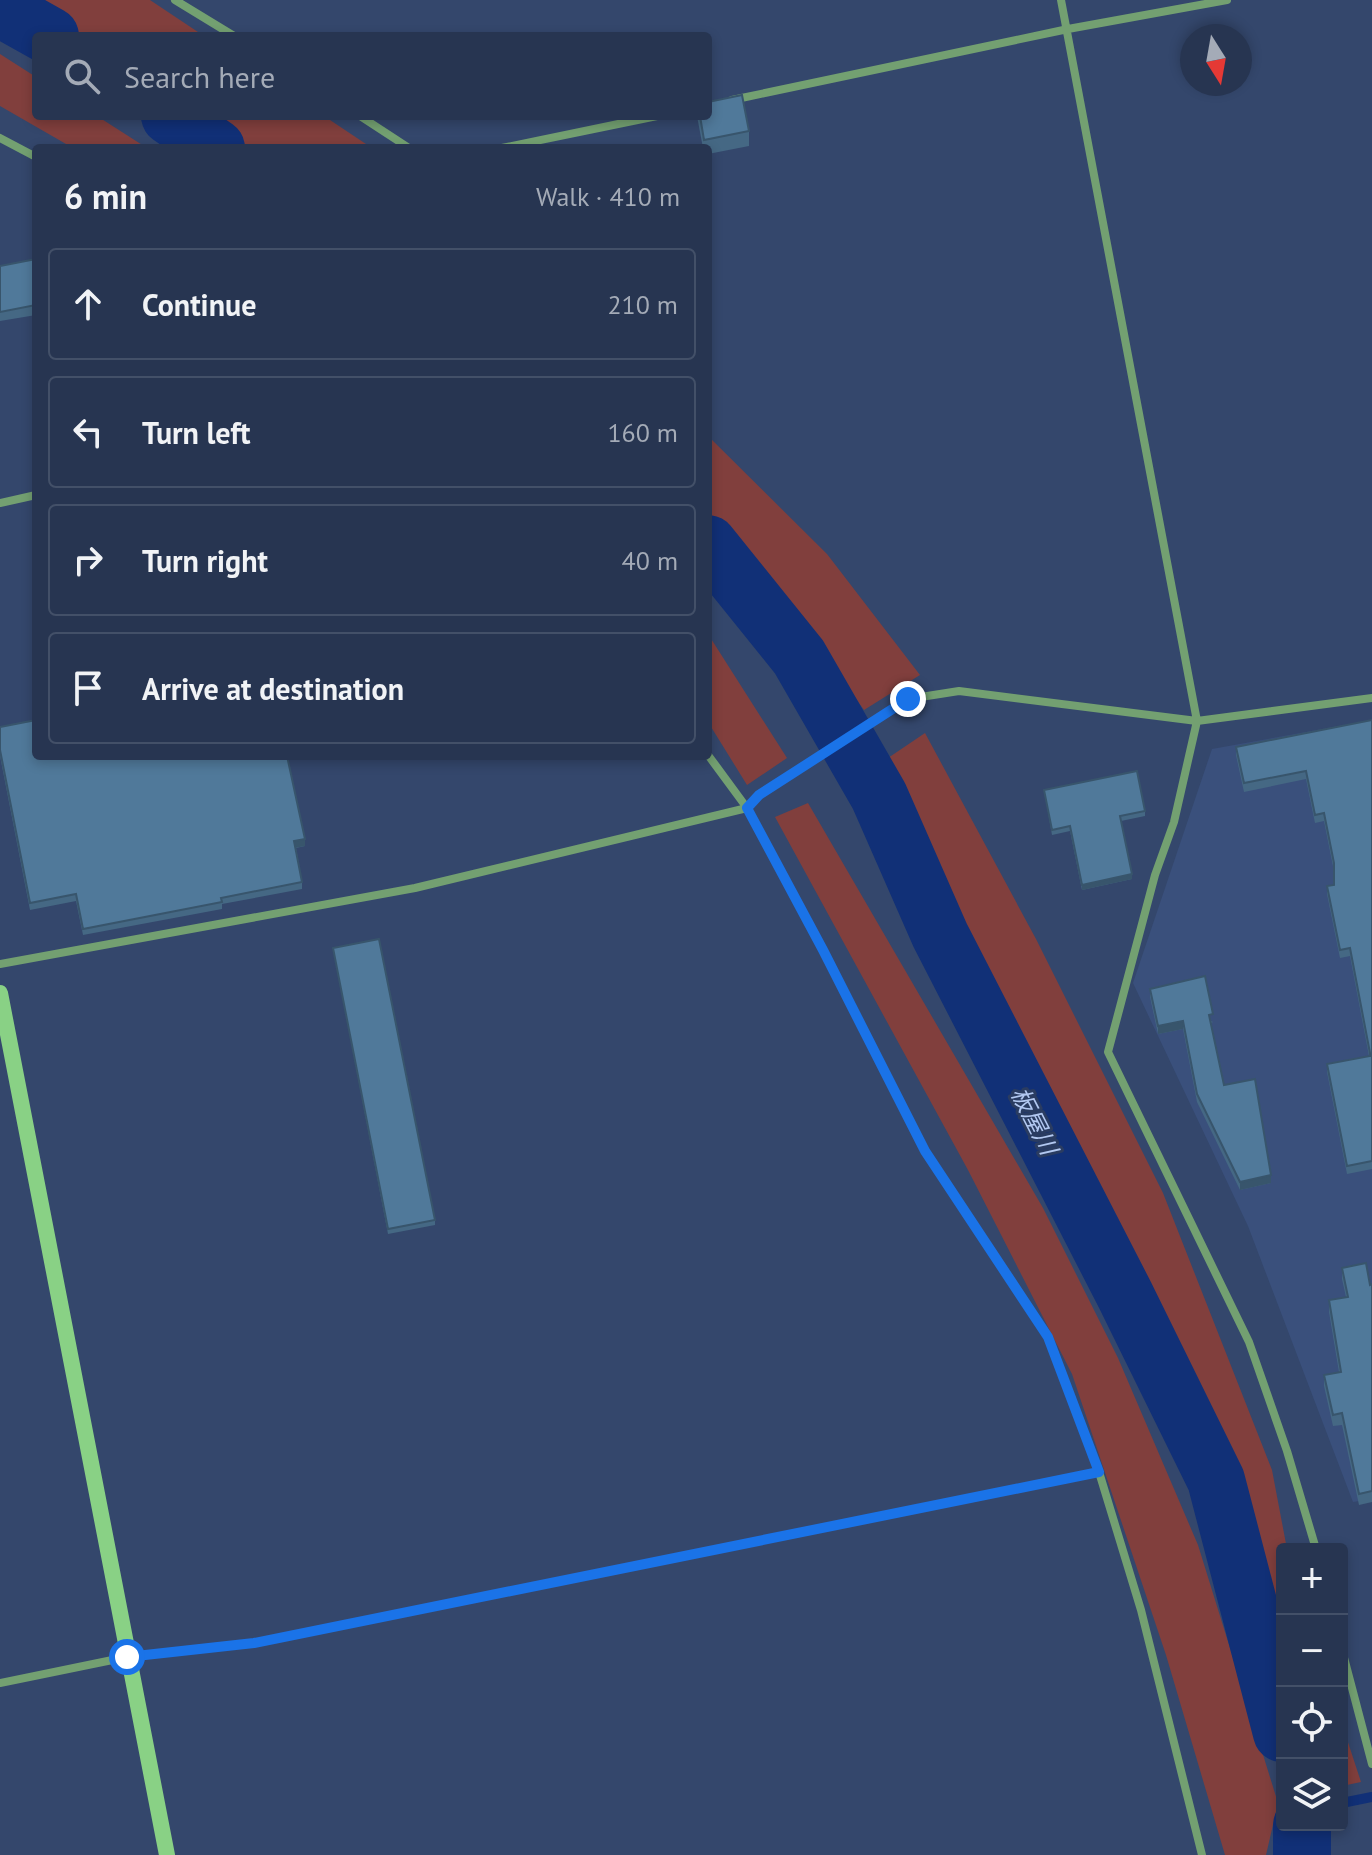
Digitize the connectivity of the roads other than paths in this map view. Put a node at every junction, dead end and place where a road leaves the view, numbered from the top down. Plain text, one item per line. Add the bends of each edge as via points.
1 (175, 0) edge
2 (1061, 0) edge
3 (1227, 0) edge
4 (1068, 29) junction
5 (227, 32) edge
6 (724, 102) edge
7 (366, 120) edge
8 (638, 120) edge
9 (0, 138) edge
10 (403, 144) edge
11 (521, 144) edge
12 (32, 155) edge
13 (32, 496) edge
14 (0, 503) edge
15 (1372, 698) edge
16 (1197, 721) junction
17 (712, 760) edge
18 (747, 808) junction
19 (0, 964) edge
20 (0, 993) edge
21 (1099, 1472) junction
22 (1314, 1543) edge
23 (127, 1657) junction
24 (1348, 1673) edge
25 (0, 1683) edge
26 (1372, 1764) edge
27 (167, 1855) edge
28 (1202, 1855) edge

1 - 5 street
2 - 4 street
3 - 4 street
4 - 6 street
4 - 16 street
7 - 10 street
8 - 11 street
9 - 12 street
13 - 14 street
15 - 16 street
16 - 18 street via 959,691 908,699 759,795
16 - 22 street via 1174,822 1108,1052 1249,1342
17 - 18 street
18 - 19 street via 415,888
18 - 21 street via 925,1151 1048,1337
20 - 23 street
21 - 23 street via 254,1643
21 - 28 street via 1141,1610
23 - 25 street
23 - 27 street
24 - 26 street

